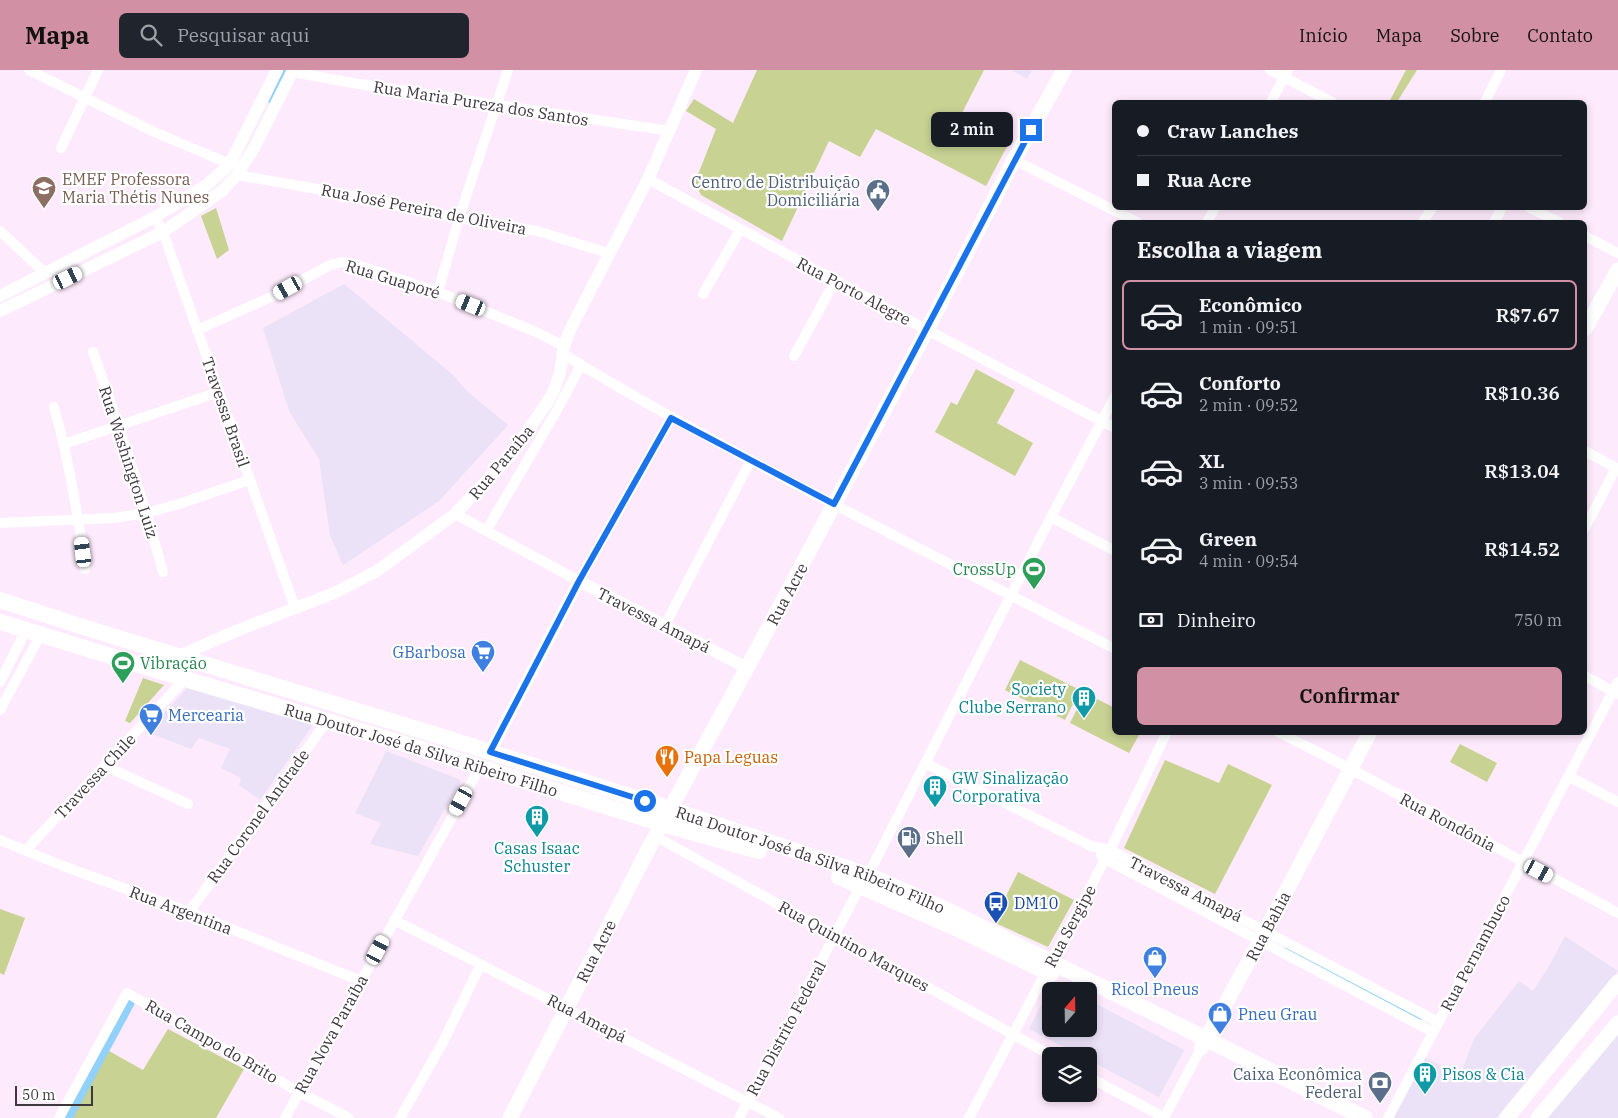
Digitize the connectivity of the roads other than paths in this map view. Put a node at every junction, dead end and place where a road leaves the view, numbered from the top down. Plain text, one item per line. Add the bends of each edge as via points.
1 (29, 70) edge
2 (98, 70) edge
3 (278, 70) edge
4 (508, 70) edge
5 (696, 70) edge
6 (1064, 70) edge
7 (1270, 70) edge
8 (1501, 70) edge
9 (292, 71) edge
10 (1286, 74) edge
11 (84, 98) junction
12 (1272, 100) edge
13 (1329, 100) edge
14 (1486, 100) edge
15 (498, 106) junction
16 (670, 131) junction
17 (61, 148) dead end
18 (1014, 160) junction
19 (230, 164) junction
20 (237, 174) junction
21 (648, 179) junction
22 (1112, 209) edge
23 (1113, 210) edge
24 (1534, 210) edge
25 (155, 217) junction
26 (459, 218) junction
27 (1133, 220) edge
28 (1555, 220) edge
29 (740, 230) junction
30 (0, 232) edge
31 (163, 232) junction
32 (1587, 237) edge
33 (608, 253) junction
34 (1618, 253) edge
35 (1618, 270) edge
36 (45, 273) junction
37 (835, 281) junction
38 (438, 292) junction
39 (703, 294) dead end
40 (0, 296) edge
41 (0, 311) edge
42 (1587, 326) edge
43 (197, 330) junction
44 (927, 330) junction
45 (564, 350) junction
46 (93, 352) dead end
47 (794, 356) dead end
48 (581, 365) junction
49 (219, 392) junction
50 (1112, 402) edge
51 (54, 406) dead end
52 (671, 418) junction
53 (1102, 421) junction
54 (120, 426) junction
55 (1112, 426) edge
56 (64, 444) junction
57 (1587, 452) edge
58 (751, 460) junction
59 (1617, 468) edge
60 (250, 480) junction
61 (834, 504) junction
62 (147, 512) junction
63 (455, 514) junction
64 (1051, 517) junction
65 (79, 519) junction
66 (0, 523) edge
67 (1587, 526) edge
68 (486, 531) junction
69 (1112, 549) edge
70 (85, 569) dead end
71 (163, 572) dead end
72 (579, 581) junction
73 (1011, 596) junction
74 (0, 600) edge
75 (295, 608) junction
76 (0, 622) edge
77 (665, 625) junction
78 (33, 632) junction
79 (1112, 647) edge
80 (179, 656) junction
81 (747, 668) junction
82 (1587, 677) edge
83 (184, 679) junction
84 (0, 682) edge
85 (1616, 689) edge
86 (0, 710) edge
87 (327, 721) junction
88 (1167, 735) edge
89 (1284, 735) edge
90 (1368, 735) edge
91 (490, 752) junction
92 (925, 763) junction
93 (104, 766) junction
94 (480, 767) junction
95 (1351, 769) junction
96 (1568, 776) junction
97 (1618, 802) edge
98 (188, 804) dead end
99 (663, 823) junction
100 (0, 840) edge
101 (26, 850) junction
102 (1108, 854) junction
103 (1523, 862) junction
104 (864, 880) junction
105 (189, 912) junction
106 (1618, 913) edge
107 (394, 920) junction
108 (835, 935) junction
109 (1263, 936) junction
110 (481, 964) junction
111 (1049, 967) junction
112 (361, 980) junction
113 (1072, 982) edge
114 (1618, 982) edge
115 (1098, 997) edge
116 (566, 1008) junction
117 (1438, 1022) junction
118 (1618, 1023) edge
119 (1433, 1032) junction
120 (1013, 1034) junction
121 (1203, 1043) junction
122 (1042, 1050) edge
123 (1097, 1081) edge
124 (299, 1092) junction
125 (747, 1102) junction
126 (59, 1118) edge
127 (285, 1118) edge
128 (349, 1118) edge
129 (400, 1118) edge
130 (510, 1118) edge
131 (739, 1118) edge
132 (779, 1118) edge
133 (969, 1118) edge
134 (1164, 1118) edge
135 (1342, 1118) edge
136 (1365, 1118) edge
137 (1388, 1118) edge
138 (1507, 1118) edge
139 (1538, 1118) edge

1 - 11 street
2 - 11 street
3 - 19 street
4 - 15 street
5 - 16 street, Rua Paraíba
6 - 18 main road, Rua Acre
7 - 10 street
8 - 14 street
9 - 15 street, Rua Maria Pureza dos Santos
9 - 20 street via 254,148
10 - 12 street
10 - 13 street
11 - 17 street
11 - 19 street
15 - 16 street, Rua Maria Pureza dos Santos
15 - 26 street
16 - 21 street, Rua Paraíba
18 - 22 street
18 - 44 main road, Rua Acre
19 - 25 street via 208,184
20 - 26 street, Rua José Pereira de Oliveira
20 - 31 street via 222,191
21 - 29 street, Rua Porto Alegre
21 - 33 street, Rua Paraíba
23 - 27 street
24 - 28 street
25 - 31 street, Travessa Brasil
25 - 36 street
26 - 33 street, Rua José Pereira de Oliveira via 537,231
26 - 38 street
29 - 37 street, Rua Porto Alegre
29 - 39 street
30 - 36 street
31 - 41 street
31 - 43 street, Travessa Brasil
32 - 34 street
33 - 45 street, Rua Paraíba via 578,312
35 - 42 main road
36 - 40 street
37 - 44 street, Rua Porto Alegre
37 - 47 street
38 - 43 street, Rua Guaporé via 342,262
38 - 45 street, Rua Guaporé via 536,332
43 - 49 street, Travessa Brasil
44 - 53 street, Rua Porto Alegre
44 - 61 main road, Rua Acre
45 - 48 street, Rua Guaporé
45 - 63 street, Rua Paraíba via 554,390 529,431 511,455
46 - 54 street, Rua Washington Luiz
48 - 52 street, Rua Guaporé
48 - 68 street, Rua Paraíba
49 - 54 street
49 - 60 street, Travessa Brasil
50 - 53 street, Rua Distrito Federal
51 - 56 street
52 - 58 street, Rua Guaporé
52 - 72 street
53 - 55 street, Rua Porto Alegre
53 - 64 street, Rua Distrito Federal
54 - 56 street
54 - 62 street, Rua Washington Luiz
56 - 65 street
57 - 59 street
58 - 61 street, Rua Guaporé
58 - 77 street
59 - 67 street
60 - 62 street
60 - 75 street, Travessa Brasil
61 - 73 street
61 - 81 main road, Rua Acre
62 - 65 street via 114,518
62 - 71 street, Rua Washington Luiz
63 - 68 street, Travessa Amapá
63 - 75 street, Rua Paraíba via 377,571
64 - 69 street
64 - 73 street, Rua Distrito Federal
65 - 66 street
65 - 70 street
68 - 72 street, Travessa Amapá
72 - 77 street, Travessa Amapá
72 - 91 street
73 - 79 street
73 - 92 street, Rua Distrito Federal
74 - 80 main road, Rua Doutor José da Silva Ribeiro Filho
75 - 80 street, Rua Paraíba
76 - 78 main road, Rua Doutor José da Silva Ribeiro Filho
77 - 81 street, Travessa Amapá
78 - 83 main road, Rua Doutor José da Silva Ribeiro Filho
78 - 84 street
78 - 86 street
80 - 91 main road, Rua Doutor José da Silva Ribeiro Filho
81 - 99 main road, Rua Acre
82 - 85 street
83 - 87 main road, Rua Doutor José da Silva Ribeiro Filho
83 - 93 street, Travessa Chile
85 - 96 street, Rua Pernambuco
87 - 94 main road, Rua Doutor José da Silva Ribeiro Filho
87 - 105 street, Rua Coronel Andrade
88 - 102 street, Rua Sergipe
89 - 95 street, Rua Rondônia
90 - 95 main road, Rua Bahia
91 - 99 main road, Rua Doutor José da Silva Ribeiro Filho
92 - 102 street, Travessa Amapá
92 - 104 street, Rua Distrito Federal
93 - 98 street
93 - 101 street, Travessa Chile
94 - 99 main road, Rua Doutor José da Silva Ribeiro Filho
94 - 107 street, Rua Nova Paraíba
95 - 103 street, Rua Rondônia
95 - 109 main road, Rua Bahia
96 - 97 street
96 - 103 street, Rua Pernambuco
99 - 104 main road, Rua Doutor José da Silva Ribeiro Filho
99 - 108 street, Rua Quintino Marques
99 - 116 main road, Rua Acre
100 - 101 street, Rua Argentina
101 - 105 street, Rua Argentina
102 - 109 street, Travessa Amapá
102 - 111 street, Rua Sergipe
103 - 106 street, Rua Rondônia
103 - 117 street, Rua Pernambuco
104 - 108 street, Rua Distrito Federal
104 - 111 main road, Rua Doutor José da Silva Ribeiro Filho
105 - 112 street, Rua Argentina
107 - 110 street, Rua Amapá
107 - 112 street, Rua Nova Paraíba
108 - 120 street, Rua Quintino Marques
108 - 125 street, Rua Distrito Federal
109 - 117 street, Travessa Amapá
109 - 119 street, Travessa Amapá
109 - 121 main road, Rua Bahia
110 - 116 street, Rua Amapá
110 - 129 street via 442,1044
111 - 113 main road, Rua Doutor José da Silva Ribeiro Filho
111 - 120 street, Rua Sergipe
111 - 121 main road, Rua Doutor José da Silva Ribeiro Filho
112 - 124 street, Rua Nova Paraíba
114 - 138 main road
115 - 121 main road, Rua Doutor José da Silva Ribeiro Filho
116 - 125 street, Rua Amapá
116 - 130 main road, Rua Acre
117 - 119 street, Rua Pernambuco
118 - 139 main road
119 - 137 street, Rua Pernambuco
120 - 122 street, Rua Quintino Marques
120 - 133 street, Rua Sergipe
121 - 134 street, Rua Bahia
121 - 135 main road, Rua Doutor José da Silva Ribeiro Filho
121 - 136 main road, Rua Doutor José da Silva Ribeiro Filho
123 - 134 street
124 - 126 street, Rua Campo do Brito via 127,993
124 - 127 street, Rua Nova Paraíba
124 - 128 street, Rua Campo do Brito
125 - 131 street, Rua Distrito Federal
125 - 132 street, Rua Amapá

